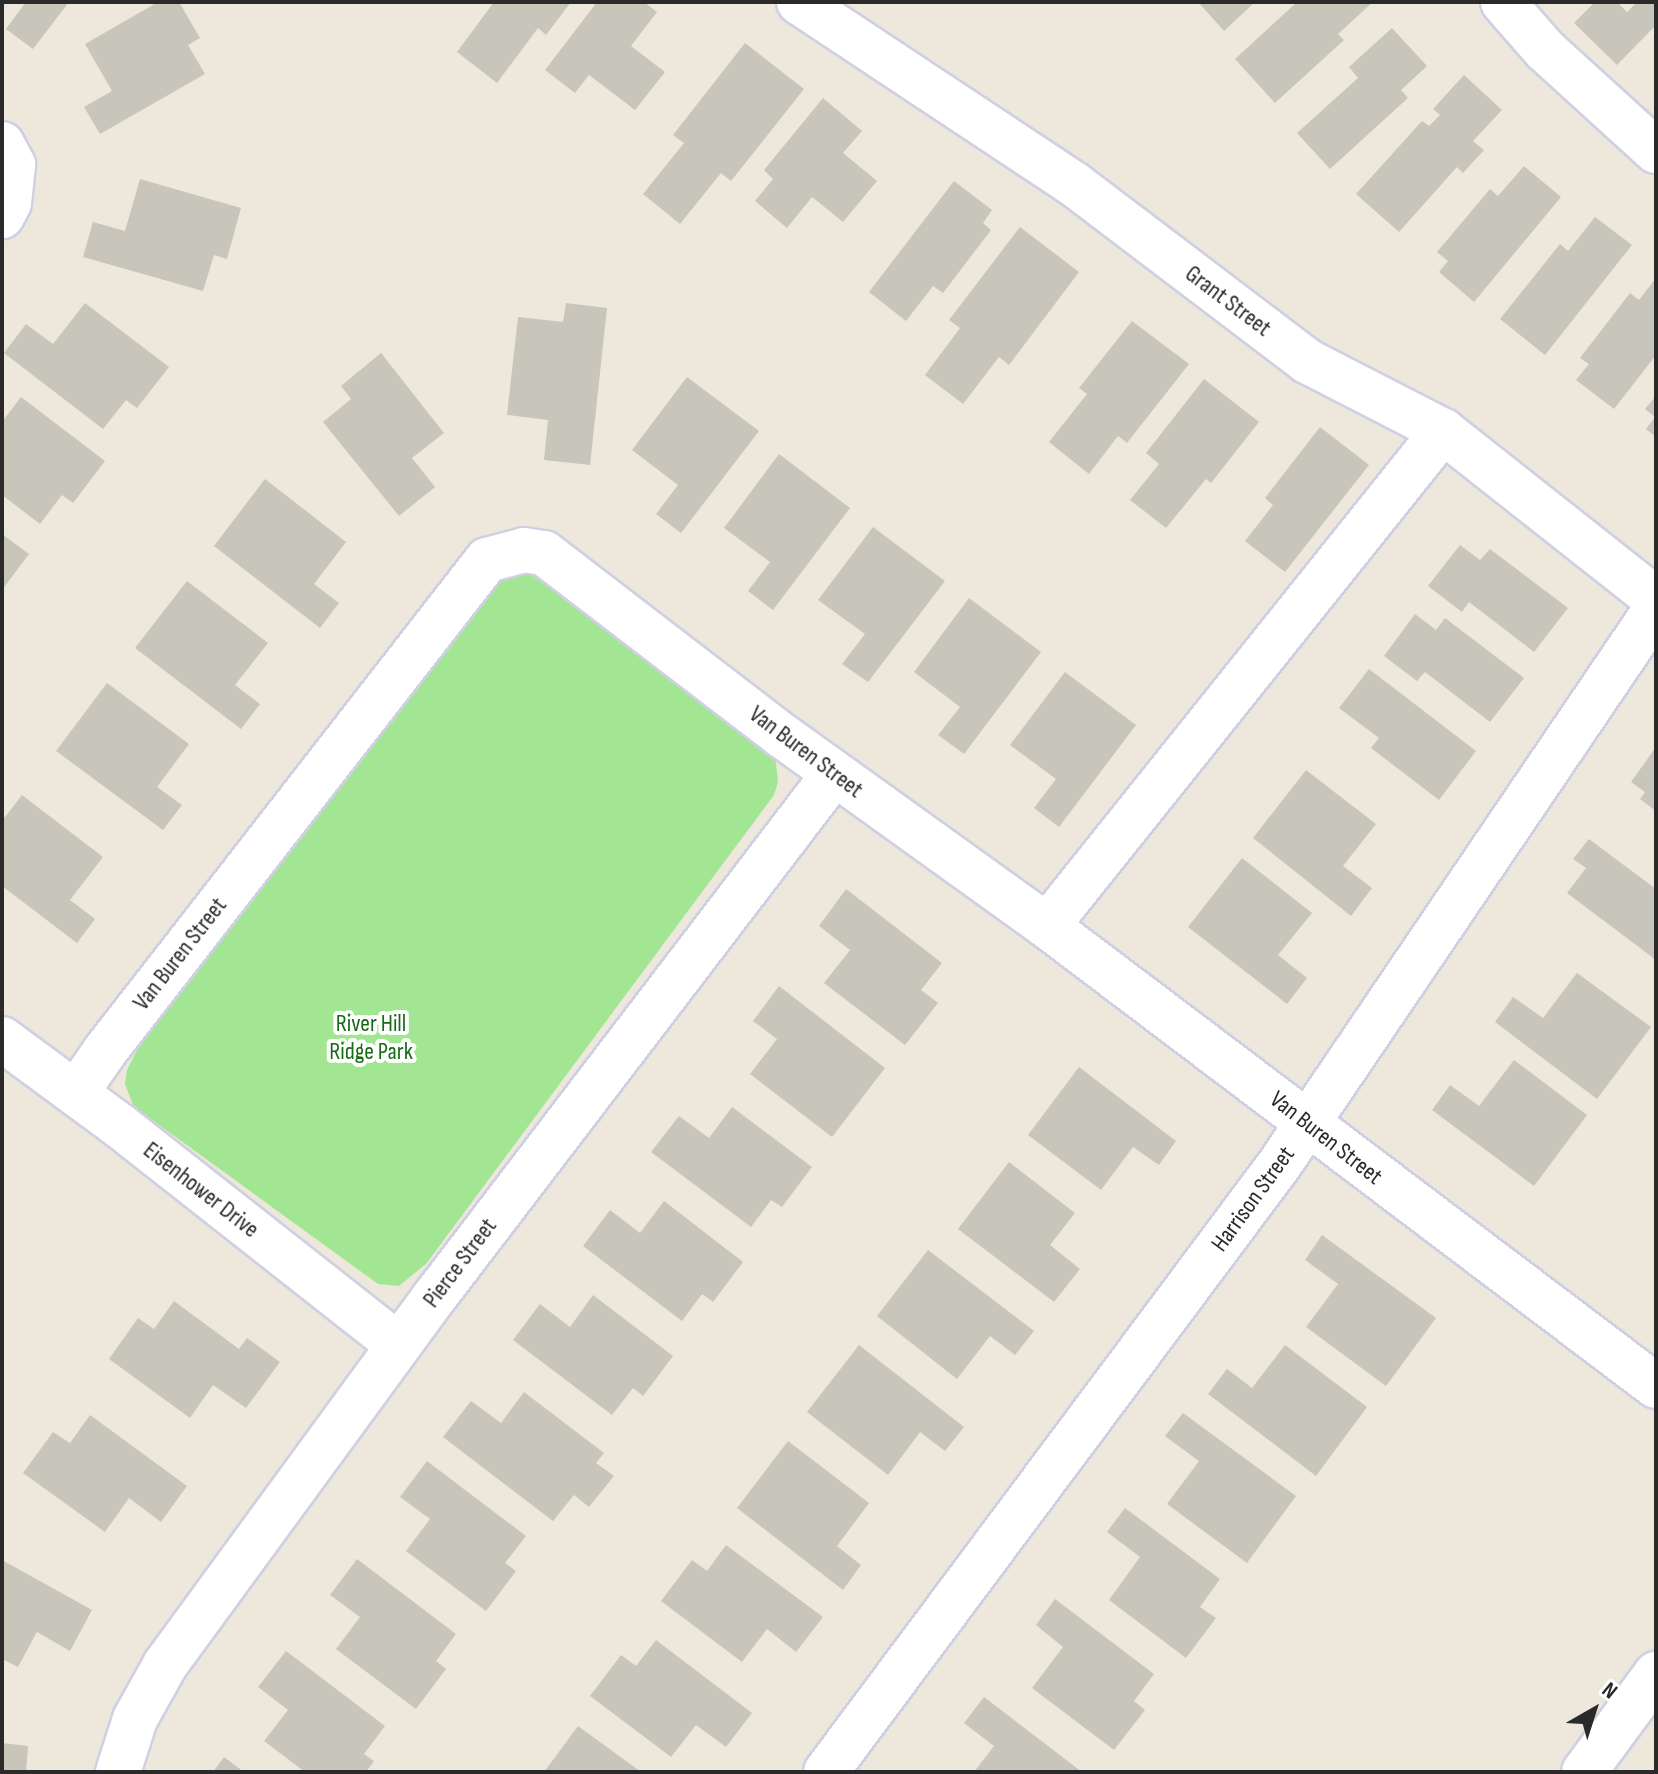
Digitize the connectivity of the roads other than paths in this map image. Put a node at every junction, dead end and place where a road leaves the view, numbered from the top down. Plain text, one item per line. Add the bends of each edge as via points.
1 (799, 2) edge
2 (1503, 2) edge
3 (2, 144) edge
4 (1656, 151) edge
5 (2, 216) edge
6 (1443, 431) junction
7 (1656, 599) edge
8 (1656, 609) edge
9 (834, 774) junction
10 (1047, 926) junction
11 (2, 1039) edge
12 (76, 1093) junction
13 (1307, 1123) junction
14 (398, 1345) junction
15 (1656, 1386) edge
16 (1656, 1674) edge
17 (118, 1772) edge
18 (826, 1772) edge
19 (1584, 1772) edge

1 - 6 street, Grant Street via 1074,184 1307,361
2 - 4 street via 1545,50
3 - 5 street via 13,165 9,203
6 - 7 street, Grant Street
6 - 10 street
8 - 13 street, Harrison Street
9 - 10 street, Van Buren Street
9 - 12 street, Van Buren Street via 544,553 524,550 487,560
9 - 14 street, Pierce Street
10 - 13 street, Van Buren Street
11 - 12 street, Eisenhower Drive
12 - 14 street, Eisenhower Drive
13 - 15 street, Van Buren Street
13 - 18 street, Harrison Street
14 - 17 street, Pierce Street via 149,1688
16 - 19 street

